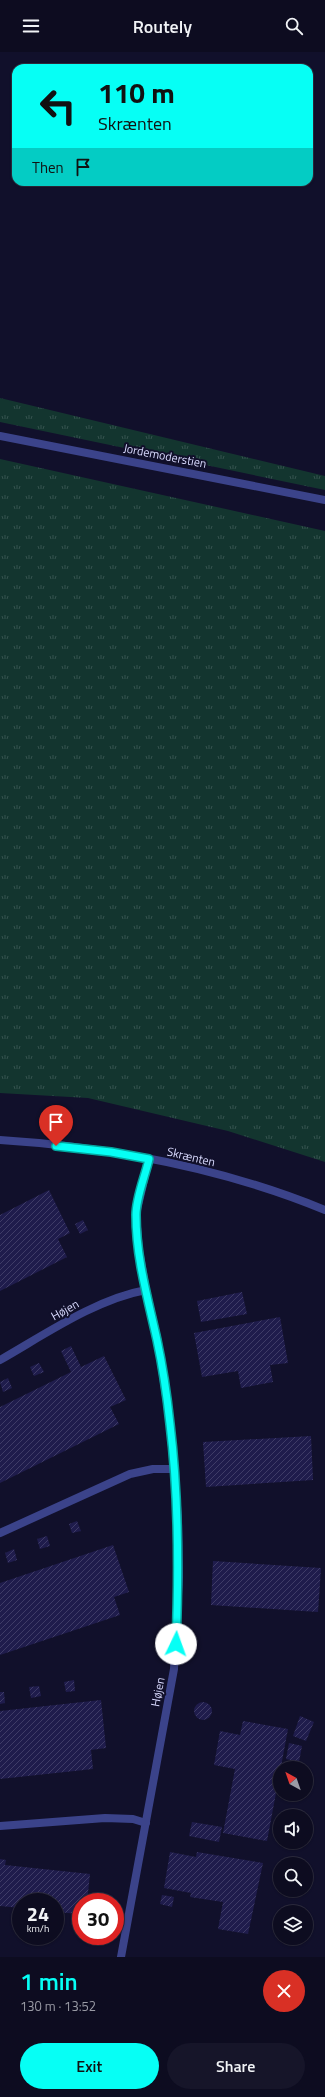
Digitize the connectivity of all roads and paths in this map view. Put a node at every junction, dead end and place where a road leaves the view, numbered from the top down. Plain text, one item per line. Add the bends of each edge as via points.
1 (0, 436) edge
2 (325, 500) edge
3 (0, 1140) edge
4 (149, 1159) junction
5 (325, 1210) edge
6 (146, 1290) junction
7 (0, 1360) edge
8 (174, 1469) junction
9 (0, 1533) edge
10 (146, 1823) junction
11 (0, 1826) edge
12 (121, 1957) edge

1 - 2 street, Jordemoderstien
3 - 4 street, Skrænten via 111,1152
4 - 5 street, Skrænten via 204,1171
4 - 6 street, Højen via 136,1214
6 - 7 street, Højen via 104,1302
6 - 8 street, Højen via 159,1350
8 - 9 street via 153,1469 130,1474
8 - 10 street, Højen via 179,1577 175,1658
10 - 11 street via 105,1818
10 - 12 street, Højen

